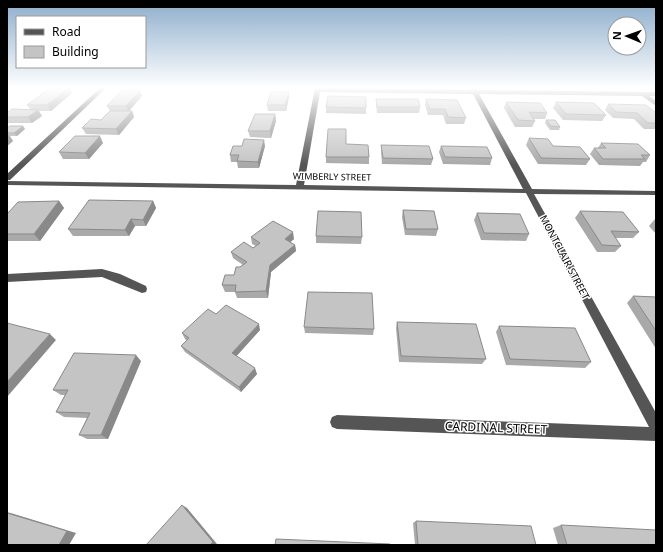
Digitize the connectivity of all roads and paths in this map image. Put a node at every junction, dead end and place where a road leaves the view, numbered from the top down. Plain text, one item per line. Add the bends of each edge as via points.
1 (76, 114) edge
2 (313, 114) edge
3 (488, 114) edge
4 (7, 178) edge
5 (7, 183) edge
6 (300, 186) junction
7 (529, 190) junction
8 (656, 193) edge
9 (7, 278) edge
10 (142, 290) dead end
11 (337, 422) dead end
12 (656, 426) edge
13 (656, 434) edge

1 - 4 street
2 - 6 street
3 - 7 street, MONTCLAIR STREET
5 - 6 street, WIMBERLY STREET
6 - 7 street, WIMBERLY STREET
7 - 8 street, WIMBERLY STREET
7 - 12 street, MONTCLAIR STREET
9 - 10 street via 102,274 116,277
11 - 13 street, CARDINAL STREET

